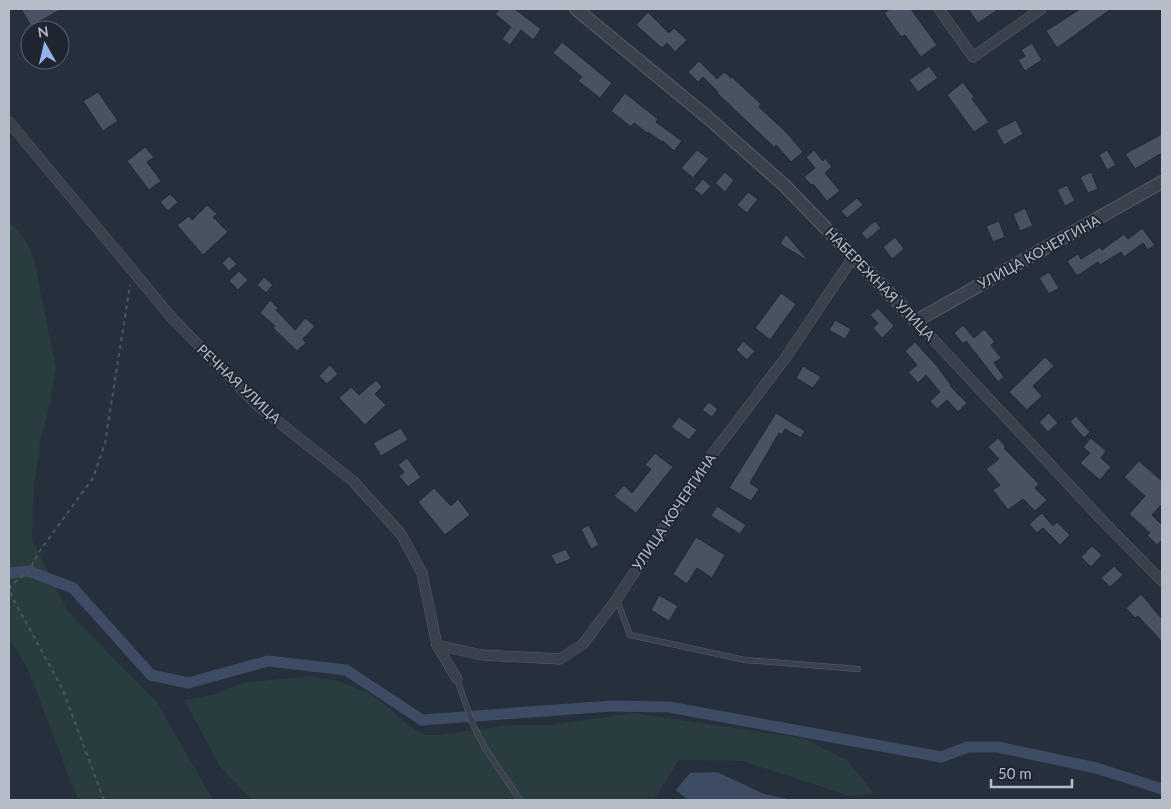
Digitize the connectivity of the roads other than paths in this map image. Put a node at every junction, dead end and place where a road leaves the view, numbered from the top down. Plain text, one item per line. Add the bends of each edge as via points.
1 (576, 9) edge
2 (939, 9) edge
3 (1042, 9) edge
4 (9, 122) edge
5 (1162, 182) edge
6 (854, 256) junction
7 (916, 321) junction
8 (1162, 581) edge
9 (616, 600) junction
10 (436, 645) junction
11 (858, 669) dead end
12 (457, 679) joint
13 (520, 800) edge

1 - 6 street, НАБЕРЕЖНАЯ УЛИЦА via 784,185
2 - 3 street via 973,57
4 - 10 street, РЕЧНАЯ УЛИЦА via 172,318 256,404 353,482 401,534 422,573
5 - 7 street, УЛИЦА КОЧЕРГИНА
6 - 7 street, НАБЕРЕЖНАЯ УЛИЦА
6 - 9 street, УЛИЦА КОЧЕРГИНА via 786,357 711,456
7 - 8 street, НАБЕРЕЖНАЯ УЛИЦА
9 - 10 street, УЛИЦА КОЧЕРГИНА via 583,644 560,659 482,656
9 - 11 lane via 630,635 745,660
10 - 12 street, РЕЧНАЯ УЛИЦА
12 - 13 lane via 473,725

